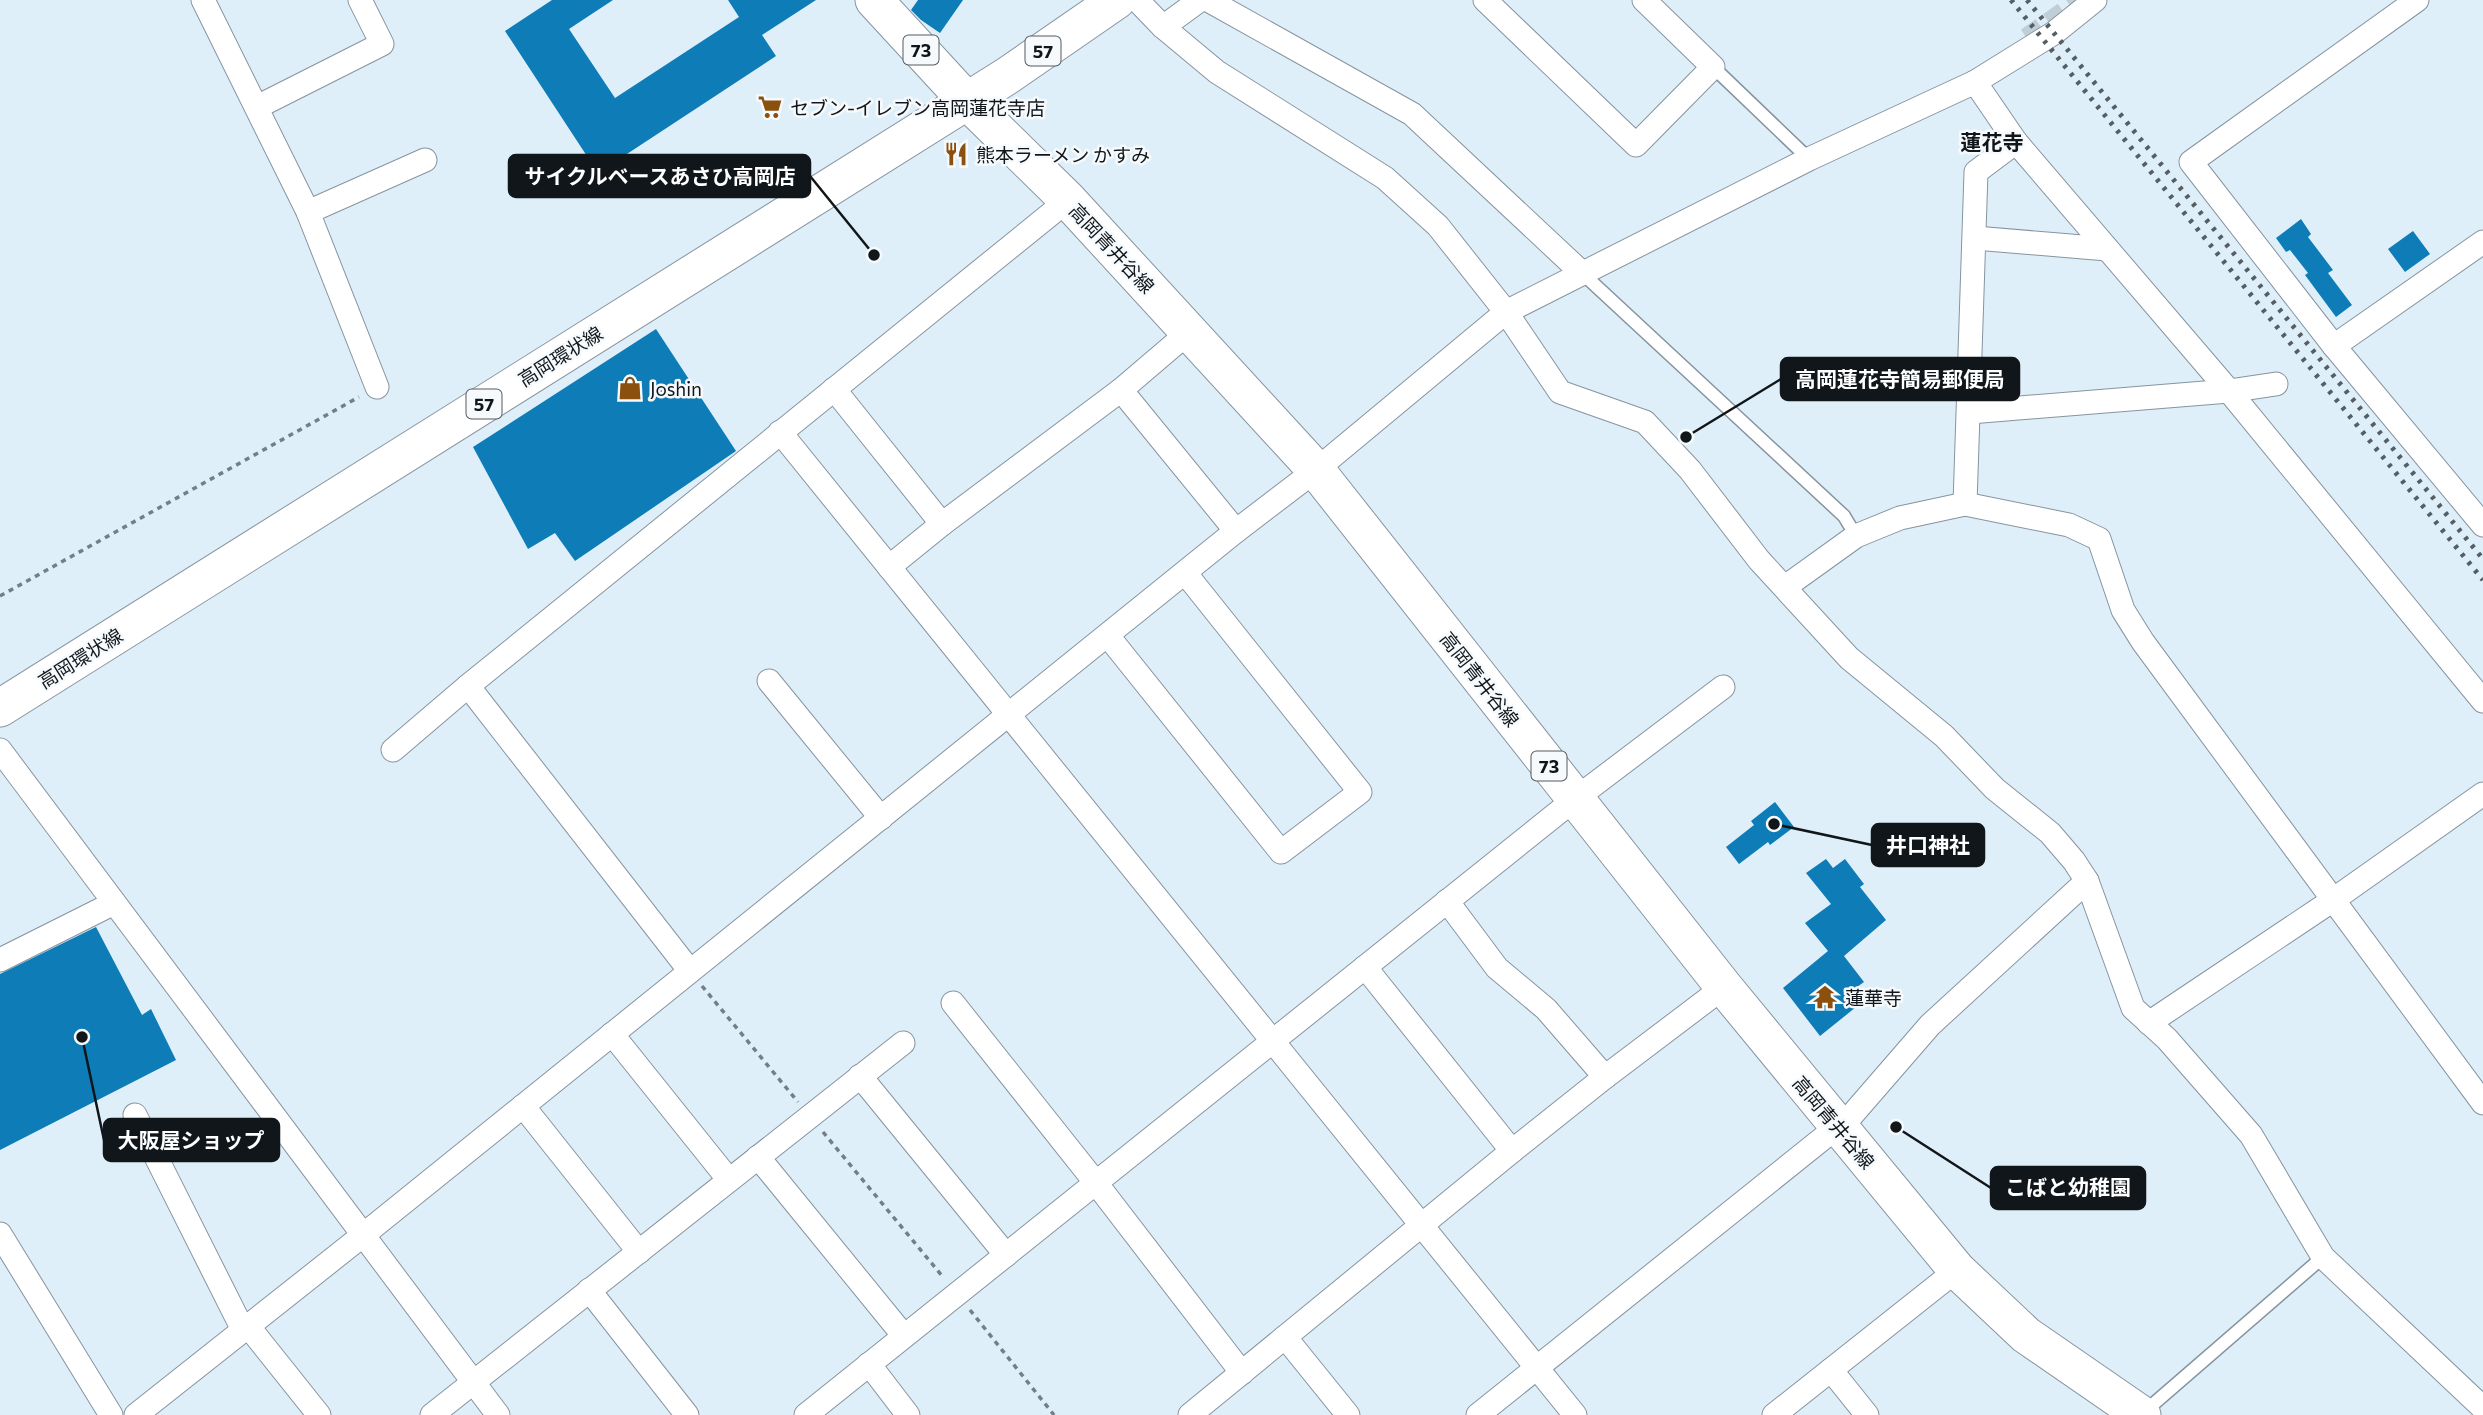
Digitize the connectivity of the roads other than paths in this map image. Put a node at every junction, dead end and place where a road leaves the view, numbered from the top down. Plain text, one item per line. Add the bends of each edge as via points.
1 (203, 0) edge
2 (360, 0) edge
3 (874, 0) edge
4 (1117, 0) edge
5 (1137, 0) edge
6 (1200, 0) edge
7 (1208, 0) edge
8 (1485, 0) edge
9 (1644, 0) edge
10 (2095, 0) edge
11 (2417, 0) edge
12 (1163, 27) junction
13 (1713, 66) junction
14 (1975, 82) junction
15 (967, 101) junction
16 (257, 107) junction
17 (2016, 142) junction
18 (1809, 159) junction
19 (425, 160) dead end
20 (1068, 200) junction
21 (308, 212) junction
22 (1975, 238) junction
23 (2483, 242) edge
24 (2107, 248) junction
25 (1582, 273) junction
26 (1506, 312) junction
27 (1189, 332) junction
28 (2334, 346) junction
29 (2276, 384) dead end
30 (377, 387) road end
31 (834, 388) junction
32 (1121, 390) junction
33 (2229, 391) junction
34 (1970, 412) junction
35 (779, 432) junction
36 (1316, 471) junction
37 (1965, 504) junction
38 (942, 524) junction
39 (2483, 525) edge
40 (1236, 531) junction
41 (1856, 536) junction
42 (889, 567) junction
43 (1186, 574) junction
44 (1785, 587) junction
45 (1108, 636) junction
46 (769, 681) dead end
47 (467, 686) junction
48 (1723, 687) dead end
49 (2483, 701) edge
50 (0, 708) edge
51 (1007, 716) junction
52 (0, 750) edge
53 (393, 750) dead end
54 (2483, 794) edge
55 (1575, 799) junction
56 (881, 818) junction
57 (2087, 881) junction
58 (2333, 900) junction
59 (1447, 901) junction
60 (114, 903) junction
61 (0, 960) edge
62 (1365, 967) junction
63 (690, 971) junction
64 (1724, 988) junction
65 (953, 1003) dead end
66 (2150, 1023) junction
67 (612, 1034) junction
68 (1271, 1041) junction
69 (903, 1043) dead end
70 (860, 1076) junction
71 (1605, 1077) junction
72 (2483, 1103) edge
73 (523, 1106) junction
74 (135, 1115) dead end
75 (1838, 1127) junction
76 (1512, 1151) junction
77 (758, 1157) junction
78 (729, 1180) junction
79 (1096, 1183) junction
80 (1422, 1226) junction
81 (0, 1234) edge
82 (362, 1236) junction
83 (639, 1251) junction
84 (1006, 1255) junction
85 (2323, 1257) junction
86 (1957, 1270) junction
87 (589, 1290) junction
88 (245, 1328) junction
89 (904, 1336) junction
90 (1284, 1337) junction
91 (869, 1364) junction
92 (1537, 1368) junction
93 (1831, 1370) junction
94 (1242, 1373) junction
95 (474, 1382) junction
96 (2483, 1408) edge
97 (1197, 1413) edge
98 (111, 1415) edge
99 (136, 1415) edge
100 (319, 1415) edge
101 (432, 1415) edge
102 (498, 1415) edge
103 (687, 1415) edge
104 (806, 1415) edge
105 (908, 1415) edge
106 (1348, 1415) edge
107 (1478, 1415) edge
108 (1575, 1415) edge
109 (1774, 1415) edge
110 (1867, 1415) edge
111 (2142, 1415) edge

1 - 16 street
2 - 16 street via 382,44
3 - 15 main road, 高岡青井谷線 / 73
4 - 15 main road, 高岡環状線 / 57
5 - 12 street
6 - 12 street
7 - 25 street via 1412,114
8 - 13 street via 1636,145
9 - 13 street
10 - 14 street via 2054,33
11 - 28 street via 2191,162
12 - 26 street via 1217,72 1385,178 1438,226
13 - 18 lane
14 - 17 street
14 - 18 street
15 - 20 main road, 高岡青井谷線 / 73
15 - 50 main road, 高岡環状線 / 57
16 - 21 street
17 - 22 street via 1976,172
17 - 24 street
18 - 25 street
19 - 21 street
20 - 27 main road, 高岡青井谷線 / 73
20 - 31 street
21 - 30 street
22 - 24 street
22 - 34 street
23 - 28 street
24 - 33 street
25 - 26 street
25 - 41 lane via 1844,516
26 - 36 street
26 - 44 street via 1560,392 1645,422
27 - 32 street
27 - 36 main road, 高岡青井谷線 / 73
28 - 39 street
29 - 33 street
31 - 35 street
31 - 38 street
32 - 38 street
32 - 40 street
33 - 34 street
33 - 49 street
34 - 37 street
35 - 42 street
35 - 47 street
36 - 40 street
36 - 55 main road, 高岡青井谷線 / 73
37 - 41 street via 1900,518
37 - 58 street via 2068,525 2099,539 2123,610 2143,642
38 - 42 street
40 - 43 street
41 - 44 street
42 - 51 street
43 - 45 street
43 - 45 street via 1360,792 1281,852
44 - 57 street via 1849,658 1944,736 1996,789 2050,834
45 - 51 street
46 - 56 street
47 - 53 street
47 - 63 street
48 - 55 street
51 - 56 street
51 - 68 street
52 - 60 street
54 - 58 street
55 - 59 street
55 - 64 main road, 高岡青井谷線 / 73
56 - 63 street
57 - 66 street via 2133,1008
57 - 75 street via 1930,1025
58 - 66 street
58 - 72 street
59 - 62 street
59 - 71 street via 1497,968 1546,1009
60 - 61 street
60 - 82 street
62 - 68 street
62 - 76 street
63 - 67 street
64 - 71 street
64 - 75 main road, 高岡青井谷線 / 73
65 - 79 street
66 - 85 street via 2251,1135
67 - 73 street
67 - 78 street
68 - 79 street
68 - 80 street
69 - 70 street
70 - 77 street
70 - 84 street
71 - 76 street
73 - 82 street
73 - 83 street
74 - 88 street
75 - 86 main road, 高岡青井谷線 / 73
75 - 92 street
76 - 80 street
77 - 78 street
77 - 89 street
78 - 83 street
79 - 84 street
79 - 94 street
80 - 90 street
80 - 92 street
81 - 98 street
82 - 88 street
82 - 95 street
83 - 87 street
84 - 89 street
85 - 96 street
85 - 111 lane
86 - 93 street
86 - 111 main road, 高岡青井谷線 / 73 via 2026,1335
87 - 95 street
87 - 103 street
88 - 99 street
88 - 100 street
89 - 91 street
90 - 94 street
90 - 106 street
91 - 104 street
91 - 105 street
92 - 107 street
92 - 108 street
93 - 109 street
93 - 110 street
94 - 97 street
95 - 101 street
95 - 102 street

